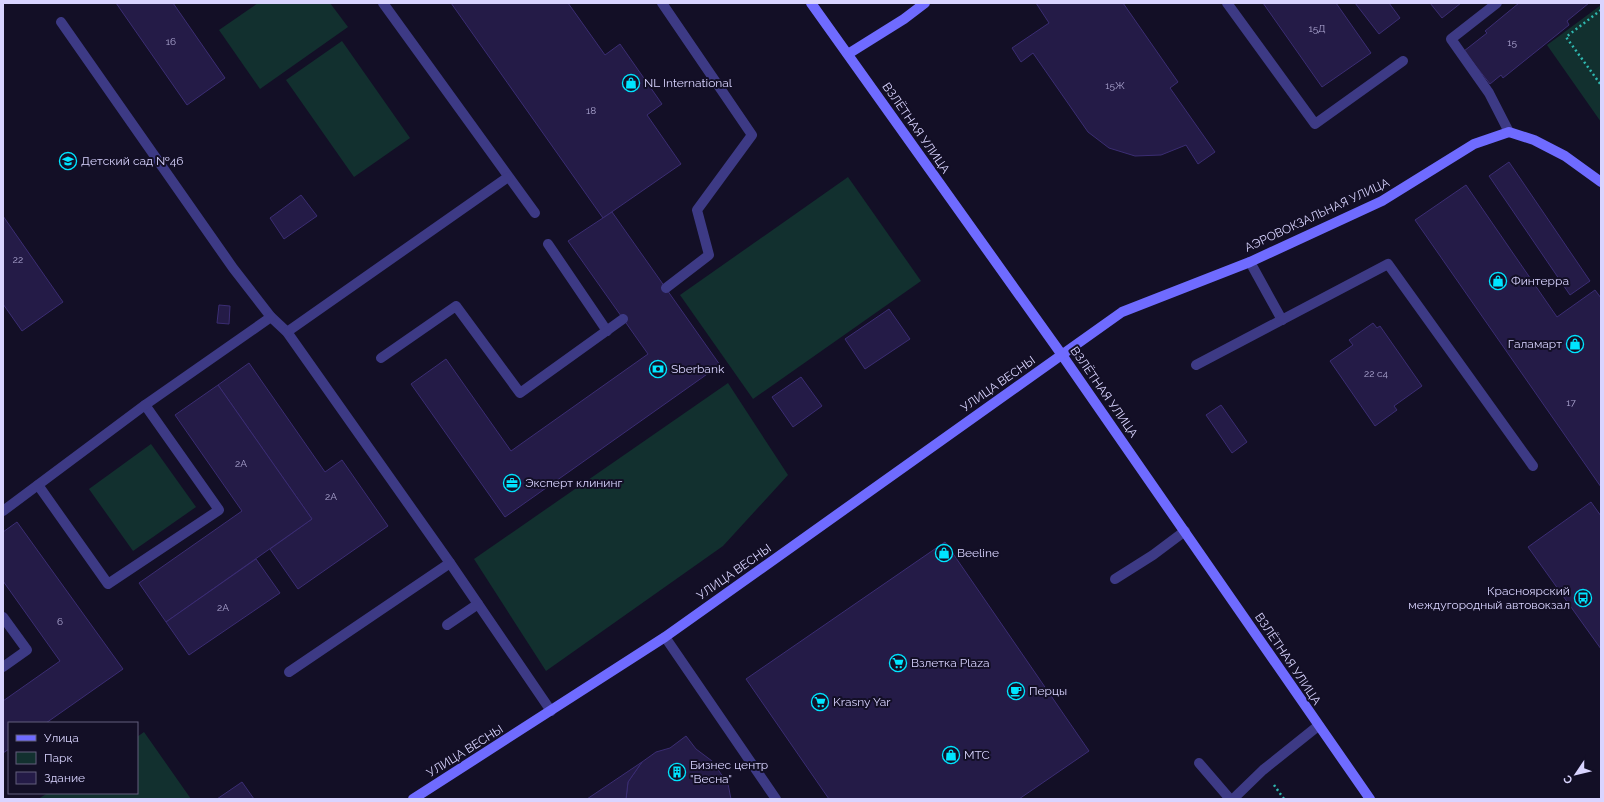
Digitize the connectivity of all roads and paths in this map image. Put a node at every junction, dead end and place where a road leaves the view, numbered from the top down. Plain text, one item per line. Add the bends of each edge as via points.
1 (383, 3) edge
2 (662, 3) edge
3 (812, 3) edge
4 (925, 3) edge
5 (1227, 3) edge
6 (1496, 3) edge
7 (1601, 10) edge
8 (61, 22) dead end
9 (848, 54) junction
10 (1403, 61) dead end
11 (1601, 85) edge
12 (1509, 132) junction
13 (508, 177) junction
14 (1601, 182) edge
15 (535, 213) dead end
16 (548, 244) dead end
17 (1250, 262) junction
18 (666, 288) dead end
19 (271, 316) junction
20 (624, 319) dead end
21 (1282, 320) junction
22 (607, 331) junction
23 (287, 332) junction
24 (1062, 355) junction
25 (381, 358) dead end
26 (1196, 365) dead end
27 (145, 405) junction
28 (1533, 466) dead end
29 (38, 485) junction
30 (3, 510) edge
31 (1185, 531) junction
32 (450, 563) junction
33 (1115, 579) dead end
34 (478, 604) junction
35 (3, 617) edge
36 (447, 624) dead end
37 (665, 637) junction
38 (3, 667) edge
39 (289, 672) dead end
40 (551, 711) junction
41 (1318, 726) junction
42 (1199, 763) dead end
43 (413, 799) edge
44 (776, 799) edge
45 (1231, 799) edge
46 (1370, 799) edge

1 - 13 lane
2 - 18 lane via 752,135 697,210 709,255
3 - 9 street, ВЗЛЁТНАЯ УЛИЦА
4 - 9 street
5 - 10 lane via 1315,124
6 - 12 lane via 1450,39 1489,93
7 - 11 path via 1566,37
8 - 19 lane via 233,268
9 - 24 street, ВЗЛЁТНАЯ УЛИЦА
12 - 14 street via 1534,140 1565,156
12 - 17 street, АЭРОВОКЗАЛЬНАЯ УЛИЦА via 1474,144 1382,201
13 - 15 lane
13 - 23 lane
16 - 22 lane
17 - 21 lane
17 - 24 street, АЭРОВОКЗАЛЬНАЯ УЛИЦА via 1122,312
19 - 23 lane
19 - 27 lane
20 - 22 lane
21 - 26 lane
21 - 28 lane via 1388,264
22 - 25 lane via 520,393 456,306
23 - 32 lane
24 - 31 street, ВЗЛЁТНАЯ УЛИЦА
24 - 37 street, УЛИЦА ВЕСНЫ
27 - 29 lane
27 - 29 lane via 219,510 108,584
29 - 30 lane
31 - 33 lane
31 - 41 street, ВЗЛЁТНАЯ УЛИЦА
32 - 34 lane
32 - 39 lane
34 - 36 lane
34 - 40 lane
35 - 38 lane via 27,650
37 - 40 street, УЛИЦА ВЕСНЫ
37 - 44 lane
40 - 43 street, УЛИЦА ВЕСНЫ
41 - 45 lane
41 - 46 street, ВЗЛЁТНАЯ УЛИЦА
42 - 45 lane

